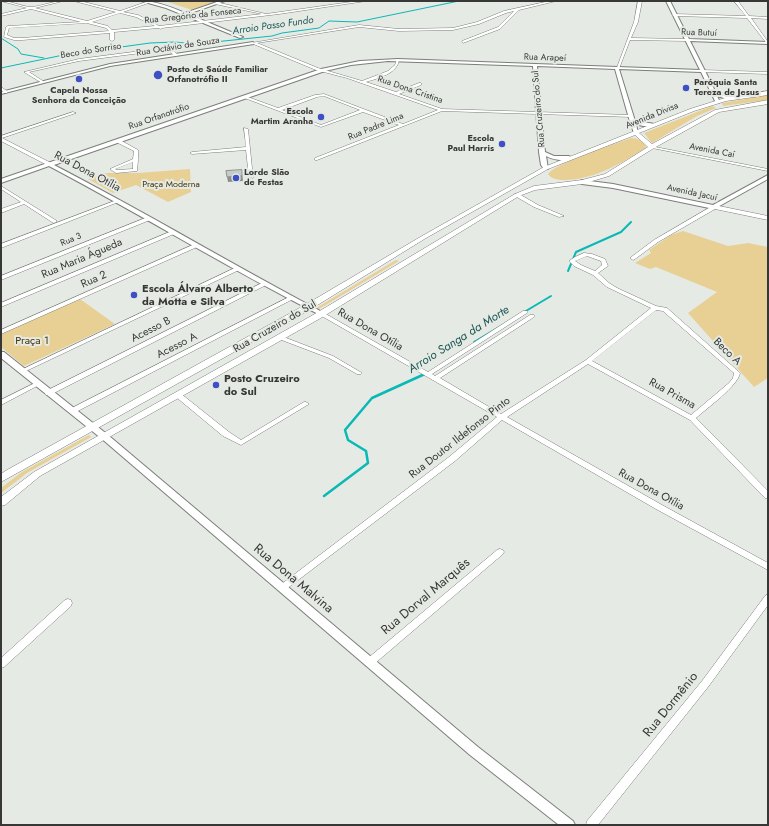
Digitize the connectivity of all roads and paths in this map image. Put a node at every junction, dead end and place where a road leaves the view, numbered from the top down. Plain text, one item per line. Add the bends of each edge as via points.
1 (3, 1) edge
2 (61, 1) edge
3 (76, 1) edge
4 (143, 1) edge
5 (158, 1) edge
6 (223, 1) edge
7 (346, 1) edge
8 (364, 1) edge
9 (554, 1) edge
10 (640, 1) edge
11 (668, 1) edge
12 (736, 1) edge
13 (151, 2) edge
14 (216, 3) junction
15 (355, 3) junction
16 (34, 8) junction
17 (519, 8) junction
18 (121, 12) junction
19 (192, 12) junction
20 (185, 14) junction
21 (1, 15) edge
22 (270, 15) junction
23 (674, 15) junction
24 (748, 17) junction
25 (768, 18) edge
26 (89, 22) junction
27 (214, 22) junction
28 (4, 23) dead end
29 (206, 23) junction
30 (8, 27) junction
31 (161, 28) junction
32 (112, 32) junction
33 (3, 36) edge
34 (244, 38) junction
35 (628, 39) junction
36 (112, 40) dead end
37 (687, 40) junction
38 (463, 42) dead end
39 (253, 43) junction
40 (768, 44) edge
41 (176, 55) junction
42 (398, 60) junction
43 (535, 65) junction
44 (617, 69) junction
45 (323, 70) junction
46 (702, 71) junction
47 (768, 73) edge
48 (42, 82) junction
49 (362, 82) junction
50 (420, 84) dead end
51 (1, 88) edge
52 (3, 92) edge
53 (713, 92) junction
54 (768, 93) edge
55 (395, 94) junction
56 (244, 97) junction
57 (735, 98) junction
58 (718, 102) junction
59 (768, 102) edge
60 (278, 110) junction
61 (364, 110) junction
62 (442, 110) junction
63 (717, 111) junction
64 (539, 112) junction
65 (74, 113) dead end
66 (631, 116) junction
67 (632, 122) junction
68 (654, 124) junction
69 (402, 126) junction
70 (246, 129) dead end
71 (636, 133) junction
72 (1, 138) edge
73 (118, 141) junction
74 (652, 147) junction
75 (248, 148) junction
76 (542, 152) junction
77 (192, 153) dead end
78 (569, 158) junction
79 (137, 159) junction
80 (317, 159) dead end
81 (49, 164) junction
82 (546, 168) junction
83 (768, 170) edge
84 (608, 176) junction
85 (251, 177) dead end
86 (768, 177) edge
87 (1, 181) edge
88 (565, 182) junction
89 (582, 182) junction
90 (613, 186) junction
91 (1, 187) edge
92 (517, 195) junction
93 (119, 201) junction
94 (26, 202) junction
95 (714, 207) junction
96 (1, 211) edge
97 (561, 216) dead end
98 (768, 218) edge
99 (148, 219) junction
100 (54, 221) dead end
101 (172, 233) junction
102 (1, 246) edge
103 (196, 246) junction
104 (633, 258) dead end
105 (237, 269) junction
106 (595, 273) junction
107 (1, 278) edge
108 (264, 284) junction
109 (291, 298) junction
110 (1, 305) edge
111 (308, 306) junction
112 (655, 308) junction
113 (525, 312) dead end
114 (322, 314) junction
115 (532, 316) dead end
116 (1, 332) edge
117 (281, 338) junction
118 (1, 354) edge
119 (588, 361) junction
120 (22, 371) junction
121 (359, 373) dead end
122 (427, 375) junction
123 (434, 379) junction
124 (37, 384) junction
125 (48, 393) junction
126 (178, 395) junction
127 (1, 403) edge
128 (306, 404) dead end
129 (72, 411) junction
130 (501, 417) junction
131 (692, 418) junction
132 (91, 426) junction
133 (105, 437) junction
134 (1, 479) edge
135 (768, 496) edge
136 (1, 502) edge
137 (500, 552) dead end
138 (768, 567) edge
139 (282, 588) junction
140 (768, 598) edge
141 (68, 603) dead end
142 (370, 662) junction
143 (1, 664) edge
144 (569, 825) edge
145 (591, 825) edge

1 - 16 street
2 - 16 street
3 - 18 street
4 - 13 street
5 - 19 street
6 - 14 street
7 - 15 street
8 - 15 street, Rua Gregório da Fonseca
9 - 17 street, Rua Octávio de Souza
10 - 35 street via 636,22
11 - 23 street
12 - 24 street
13 - 18 street
13 - 20 street
14 - 19 street
14 - 22 street
15 - 22 street, Rua Gregório da Fonseca
16 - 21 street
16 - 26 street
17 - 38 street via 499,28
17 - 39 street, Rua Octávio de Souza via 453,29 399,30 359,26
18 - 26 street
18 - 31 street via 137,16
19 - 20 street
19 - 27 street
20 - 29 street
22 - 27 street, Rua Gregório da Fonseca
23 - 24 street
23 - 37 street
24 - 25 street
24 - 40 street
26 - 30 street
26 - 32 street via 107,27
27 - 29 street, Rua Gregório da Fonseca
27 - 34 street
28 - 30 street
29 - 31 street, Rua Gregório da Fonseca
29 - 34 street
30 - 33 street
31 - 32 street, Rua Gregório da Fonseca
32 - 33 street, Rua Gregório da Fonseca via 22,39
32 - 36 street
34 - 39 street, Rua Dona Cristina
35 - 37 street, Rua Butuí
35 - 44 street
37 - 40 street, Rua Butuí
37 - 46 street
39 - 41 street, Rua Octávio de Souza
39 - 45 street, Rua Dona Cristina
41 - 48 street, Rua Octávio de Souza via 110,65
41 - 48 street, Beco do Sorriso via 169,49 164,49 79,60 26,72
42 - 43 street, Rua Arapeí
42 - 45 street, Rua Arapeí via 349,63
42 - 49 street via 390,72
43 - 44 street, Rua Arapeí
43 - 64 street, Rua Cruzeiro do Sul
44 - 46 street, Rua Arapeí
44 - 66 street
45 - 49 street, Rua Dona Cristina
45 - 56 street, Rua Orfanotrófio
46 - 47 street, Rua Arapeí
46 - 53 street
48 - 52 street, Rua Octávio de Souza
49 - 55 street, Rua Dona Cristina
50 - 55 street
51 - 52 street
53 - 57 street
53 - 58 street
54 - 57 main road, Avenida Divisa
55 - 62 street, Rua Dona Cristina
56 - 60 street
56 - 73 street, Rua Orfanotrófio
57 - 58 main road, Avenida Divisa
58 - 63 main road
58 - 68 main road, Avenida Divisa
59 - 63 main road
60 - 61 street via 320,95
60 - 61 street via 321,126
61 - 69 street
62 - 64 street, Rua Dona Cristina
62 - 69 street, Rua Padre Lima
63 - 74 main road
64 - 66 street, Rua Dona Cristina
64 - 76 street, Rua Cruzeiro do Sul
65 - 72 street
66 - 67 street
67 - 68 street via 639,125
67 - 71 street
68 - 71 main road, Avenida Divisa
69 - 80 street, Rua Padre Lima
70 - 75 street
71 - 74 main road
71 - 78 main road, Avenida Divisa
72 - 81 street, Rua Dona Otília
73 - 79 street via 136,150
73 - 81 street, Rua Orfanotrófio
74 - 83 street, Avenida Caí
74 - 84 main road
75 - 77 street
75 - 85 street
76 - 78 street, Rua Cruzeiro do Sul via 553,158
76 - 82 street, Rua Cruzeiro do Sul
78 - 82 main road, Avenida Divisa
79 - 79 street via 135,170 112,170
81 - 87 street, Rua Orfanotrófio
81 - 93 street, Rua Dona Otília
82 - 88 main road via 543,172 547,178
82 - 111 main road, Rua Cruzeiro do Sul
84 - 89 main road
84 - 90 street via 605,179
86 - 95 street
88 - 89 main road
88 - 92 main road, Rua Cruzeiro do Sul via 534,188
89 - 90 street, Avenida Jacuí
90 - 95 street, Avenida Jacuí
91 - 94 street
92 - 97 street
92 - 114 main road, Rua Cruzeiro do Sul
93 - 99 street, Rua Dona Otília
93 - 102 street
94 - 96 street
94 - 100 street
95 - 98 street, Avenida Jacuí
95 - 104 street via 656,241
99 - 101 street, Rua Dona Otília
99 - 107 street, Rua 3
101 - 103 street, Rua Dona Otília
101 - 110 street, Rua Maria Águeda
103 - 105 street, Rua Dona Otília
103 - 116 street, Rua 2
105 - 108 street, Rua Dona Otília
105 - 120 street
106 - 106 street via 576,266 572,260 583,254 603,260 606,266
106 - 112 street via 602,282
108 - 109 street, Rua Dona Otília
108 - 125 street, Acesso B
109 - 111 street, Rua Dona Otília
109 - 129 street, Acesso A
111 - 114 street, Rua Dona Otília
111 - 132 main road, Rua Cruzeiro do Sul
112 - 119 street, Rua Doutor Ildefonso Pinto
112 - 131 street, Beco A via 665,309 736,373 736,378 731,384
113 - 122 street
114 - 117 main road, Rua Cruzeiro do Sul
114 - 122 street, Rua Dona Otília
115 - 123 street
117 - 121 street via 331,357
117 - 126 main road, Rua Cruzeiro do Sul
118 - 120 street, Rua Dona Malvina
119 - 130 street, Rua Doutor Ildefonso Pinto
119 - 131 street, Rua Prisma
120 - 124 street, Rua Dona Malvina
122 - 123 street, Rua Dona Otília
123 - 130 street, Rua Dona Otília
124 - 125 street, Rua Dona Malvina
124 - 127 street
125 - 129 street, Rua Dona Malvina
126 - 128 street via 241,443
126 - 133 main road, Rua Cruzeiro do Sul
129 - 132 street, Rua Dona Malvina
130 - 138 street, Rua Dona Otília
130 - 139 street, Rua Doutor Ildefonso Pinto via 452,459
131 - 135 street, Rua Prisma
132 - 133 street, Rua Dona Malvina
132 - 134 main road, Rua Cruzeiro do Sul
133 - 136 main road, Rua Cruzeiro do Sul via 37,474
133 - 139 street, Rua Dona Malvina
137 - 142 street, Rua Dorval Marquês
139 - 142 street, Rua Dona Malvina
140 - 145 street, Rua Dormênio via 705,684
141 - 143 street
142 - 144 street, Rua Dona Malvina via 474,750

